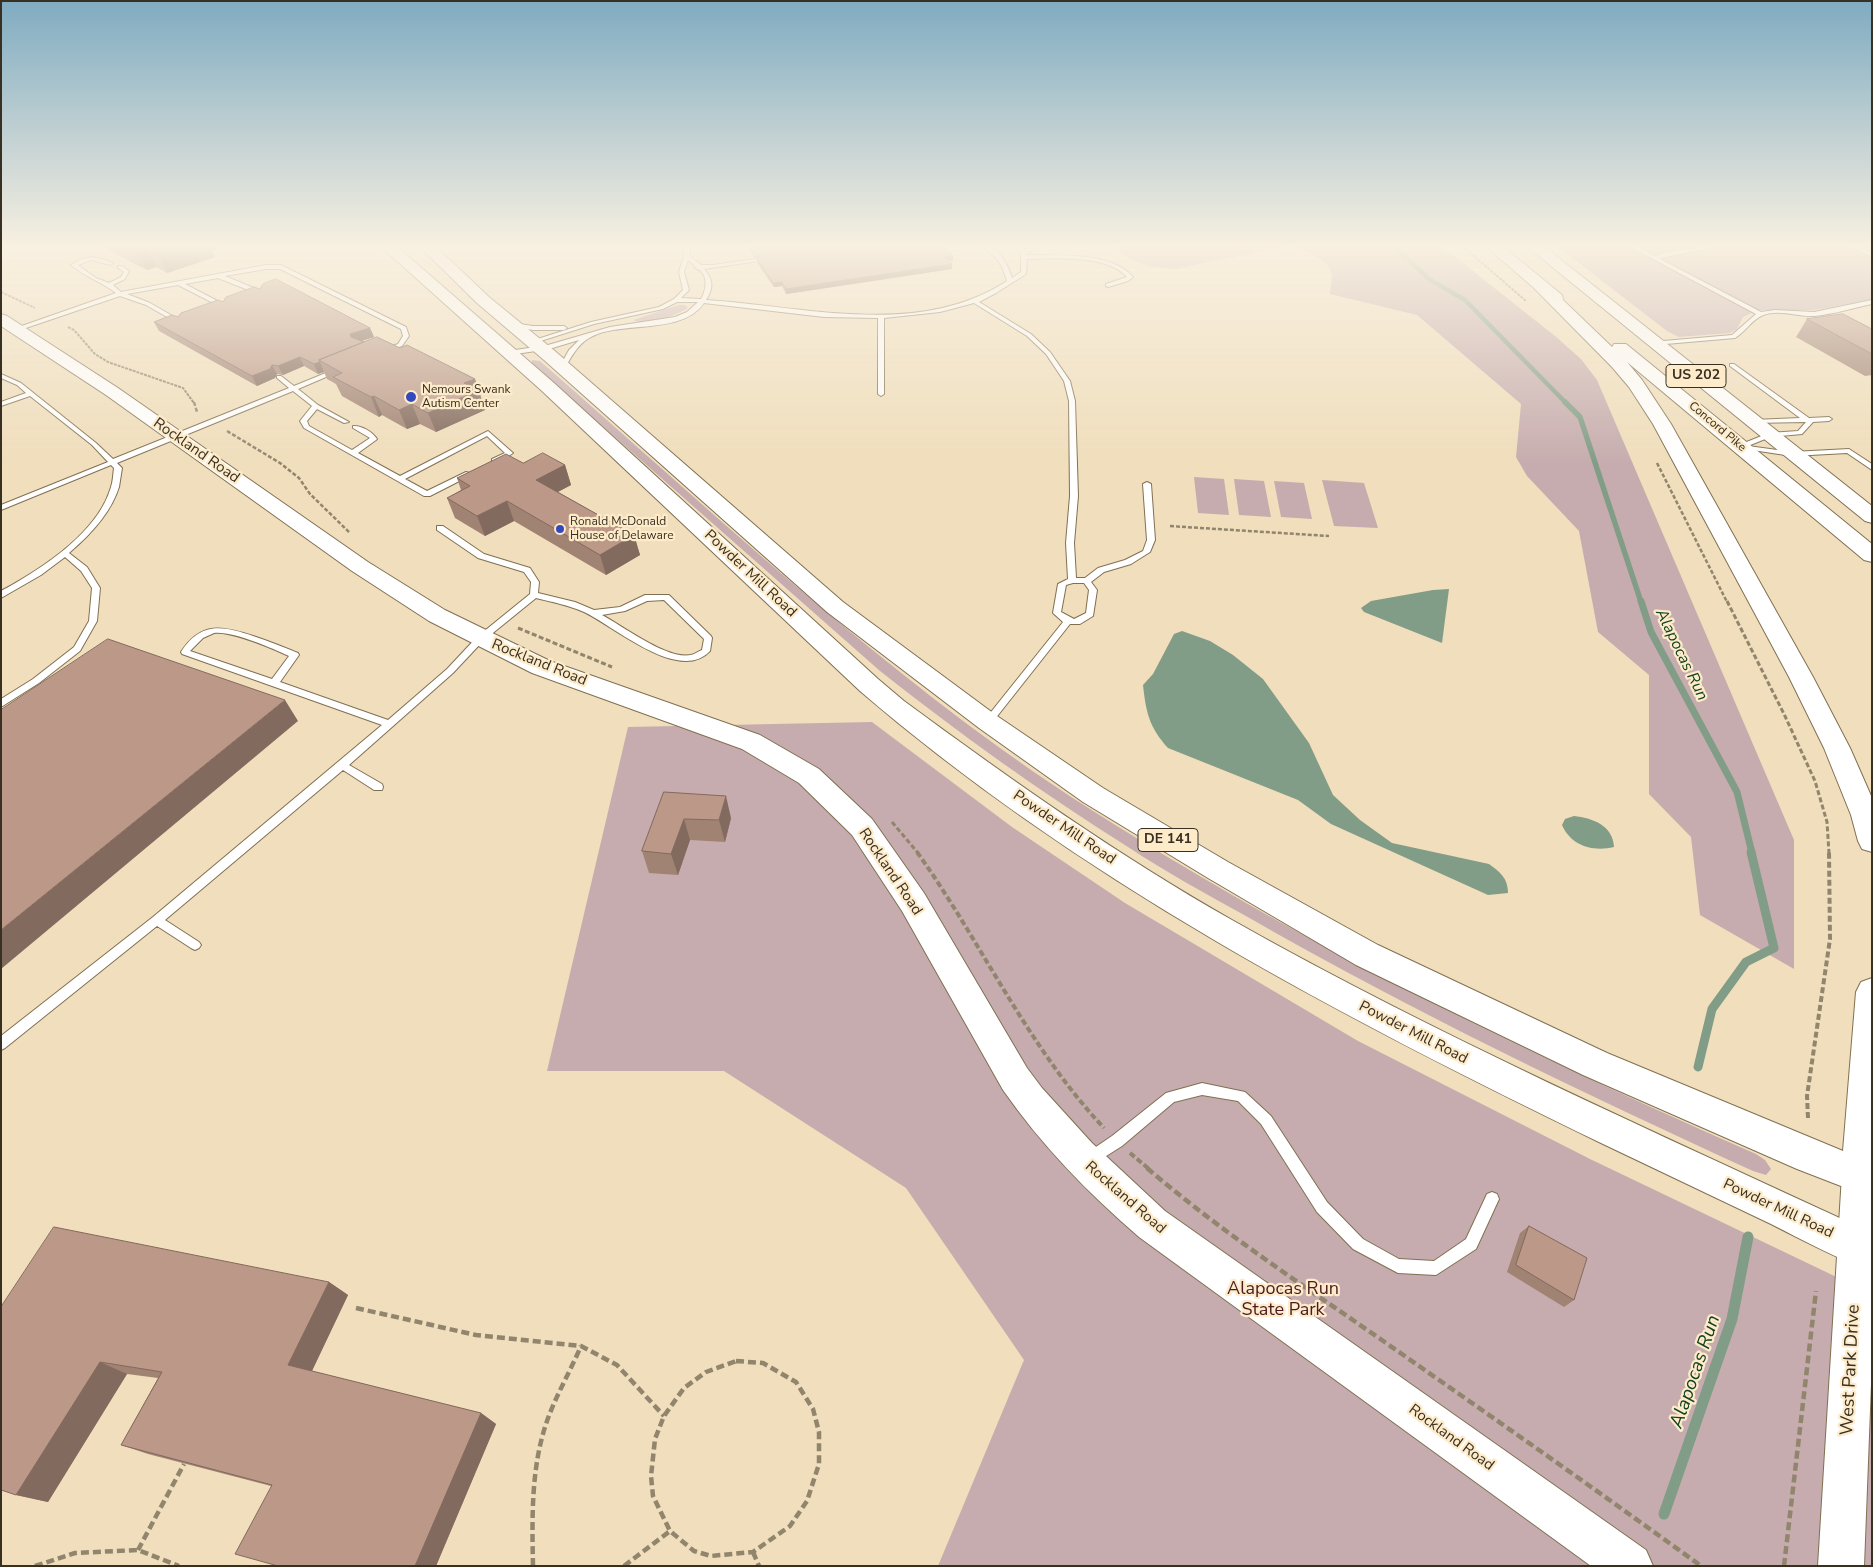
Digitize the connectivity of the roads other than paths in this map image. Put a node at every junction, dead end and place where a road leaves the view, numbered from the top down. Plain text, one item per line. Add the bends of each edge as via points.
1 (54, 317) edge
2 (171, 317) edge
3 (382, 317) edge
4 (488, 317) edge
5 (498, 317) edge
6 (622, 317) edge
7 (677, 317) edge
8 (881, 317) edge
9 (1000, 317) edge
10 (1562, 317) edge
11 (1568, 317) edge
12 (1622, 317) edge
13 (1755, 317) edge
14 (1, 319) edge
15 (182, 323) edge
16 (575, 328) junction
17 (18, 329) junction
18 (588, 336) junction
19 (523, 342) junction
20 (1654, 343) junction
21 (374, 352) edge
22 (1732, 365) dead end
23 (347, 366) edge
24 (562, 368) junction
25 (1, 376) edge
26 (279, 376) edge
27 (295, 388) junction
28 (28, 394) junction
29 (881, 394) dead end
30 (1, 404) edge
31 (316, 406) junction
32 (1829, 419) dead end
33 (346, 422) dead end
34 (1754, 422) junction
35 (1810, 422) junction
36 (356, 427) dead end
37 (1770, 435) junction
38 (176, 436) junction
39 (1740, 447) junction
40 (354, 452) junction
41 (1792, 454) junction
42 (113, 462) junction
43 (485, 466) edge
44 (1872, 468) edge
45 (476, 470) edge
46 (400, 479) junction
47 (1147, 484) dead end
48 (1, 508) edge
49 (1872, 517) edge
50 (440, 528) dead end
51 (66, 554) junction
52 (1872, 555) edge
53 (1072, 580) junction
54 (1087, 581) junction
55 (1, 595) edge
56 (534, 595) junction
57 (594, 613) junction
58 (1067, 622) junction
59 (491, 630) junction
60 (274, 683) junction
61 (1, 704) edge
62 (988, 722) junction
63 (388, 723) junction
64 (342, 765) junction
65 (378, 787) dead end
66 (1872, 841) edge
67 (157, 920) junction
68 (195, 945) dead end
69 (1872, 992) edge
70 (1, 1044) edge
71 (1085, 1163) junction
72 (1866, 1177) edge
73 (1492, 1200) dead end
74 (1864, 1249) edge
75 (1630, 1566) edge
76 (1842, 1566) edge

1 - 17 lane
2 - 15 lane
3 - 21 lane via 404,328 406,336 400,345
4 - 19 main road, Powder Mill Road / DE 141
5 - 19 main road, Powder Mill Road / DE 141
6 - 16 lane
7 - 18 lane via 657,324 611,329
8 - 29 lane
9 - 53 lane via 1028,335 1048,353 1067,381 1072,401
10 - 66 main road via 1618,363 1662,424 1837,748 1865,815
11 - 39 main road, Concord Pike / US 202 via 1644,367
12 - 20 main road, Concord Pike / US 202
13 - 20 lane via 1742,333 1733,337
14 - 17 main road, Rockland Road
16 - 19 lane
16 - 19 lane via 533,328
17 - 38 main road, Rockland Road
18 - 19 lane
18 - 24 lane via 571,351
19 - 24 main road, Powder Mill Road / DE 141
19 - 74 main road, Powder Mill Road / DE 141 via 889,701 1076,839 1220,929 1367,1010 1470,1063
20 - 34 main road, Concord Pike / US 202
22 - 35 lane
23 - 27 lane
24 - 62 main road, Powder Mill Road / DE 141 via 835,607
25 - 28 lane via 19,384
26 - 27 lane
27 - 31 lane
27 - 38 lane
28 - 30 lane
28 - 42 lane
31 - 33 lane
31 - 40 lane via 303,420 306,427
32 - 35 lane
34 - 35 lane
34 - 37 main road, Concord Pike / US 202
35 - 37 lane via 1800,432
36 - 40 lane via 374,440
37 - 39 lane
37 - 41 main road, Concord Pike / US 202
38 - 42 lane
38 - 59 main road, Rockland Road via 323,543 425,609
39 - 41 lane
39 - 52 main road, Concord Pike / US 202
40 - 46 lane
41 - 44 lane via 1849,451
41 - 49 main road, Concord Pike / US 202
42 - 48 lane
42 - 51 lane via 118,468 118,482 109,503
43 - 46 lane via 509,453 488,433
45 - 46 lane via 427,494
47 - 54 lane via 1151,540 1146,552 1128,562 1101,570
50 - 56 lane via 481,556 527,570 535,582
51 - 55 lane
51 - 61 lane via 84,569 96,588 93,622 77,649
53 - 54 lane
53 - 58 lane via 1062,584 1058,613
54 - 58 lane via 1093,590 1090,614 1080,622
56 - 57 lane
56 - 59 lane
57 - 57 lane via 672,657 692,658 706,652 708,638 666,597 645,598 622,609
58 - 62 lane
59 - 63 lane via 450,671
59 - 71 main road, Rockland Road via 515,653 541,667 750,742 809,776 862,827 913,902 1015,1079 1033,1106
60 - 60 lane via 295,655 222,630 203,634 191,642 185,652
60 - 63 lane
62 - 72 main road, Powder Mill Road / DE 141 via 1093,794 1367,955 1595,1064
63 - 64 lane
64 - 65 lane
64 - 67 lane
67 - 68 lane
67 - 70 lane
69 - 72 main road, West Park Drive
71 - 73 lane via 1171,1097 1202,1089 1241,1096 1266,1120 1322,1207 1358,1244 1398,1266 1436,1268 1471,1244
71 - 75 main road, Rockland Road via 1152,1224
72 - 74 main road, West Park Drive
74 - 76 main road, West Park Drive

